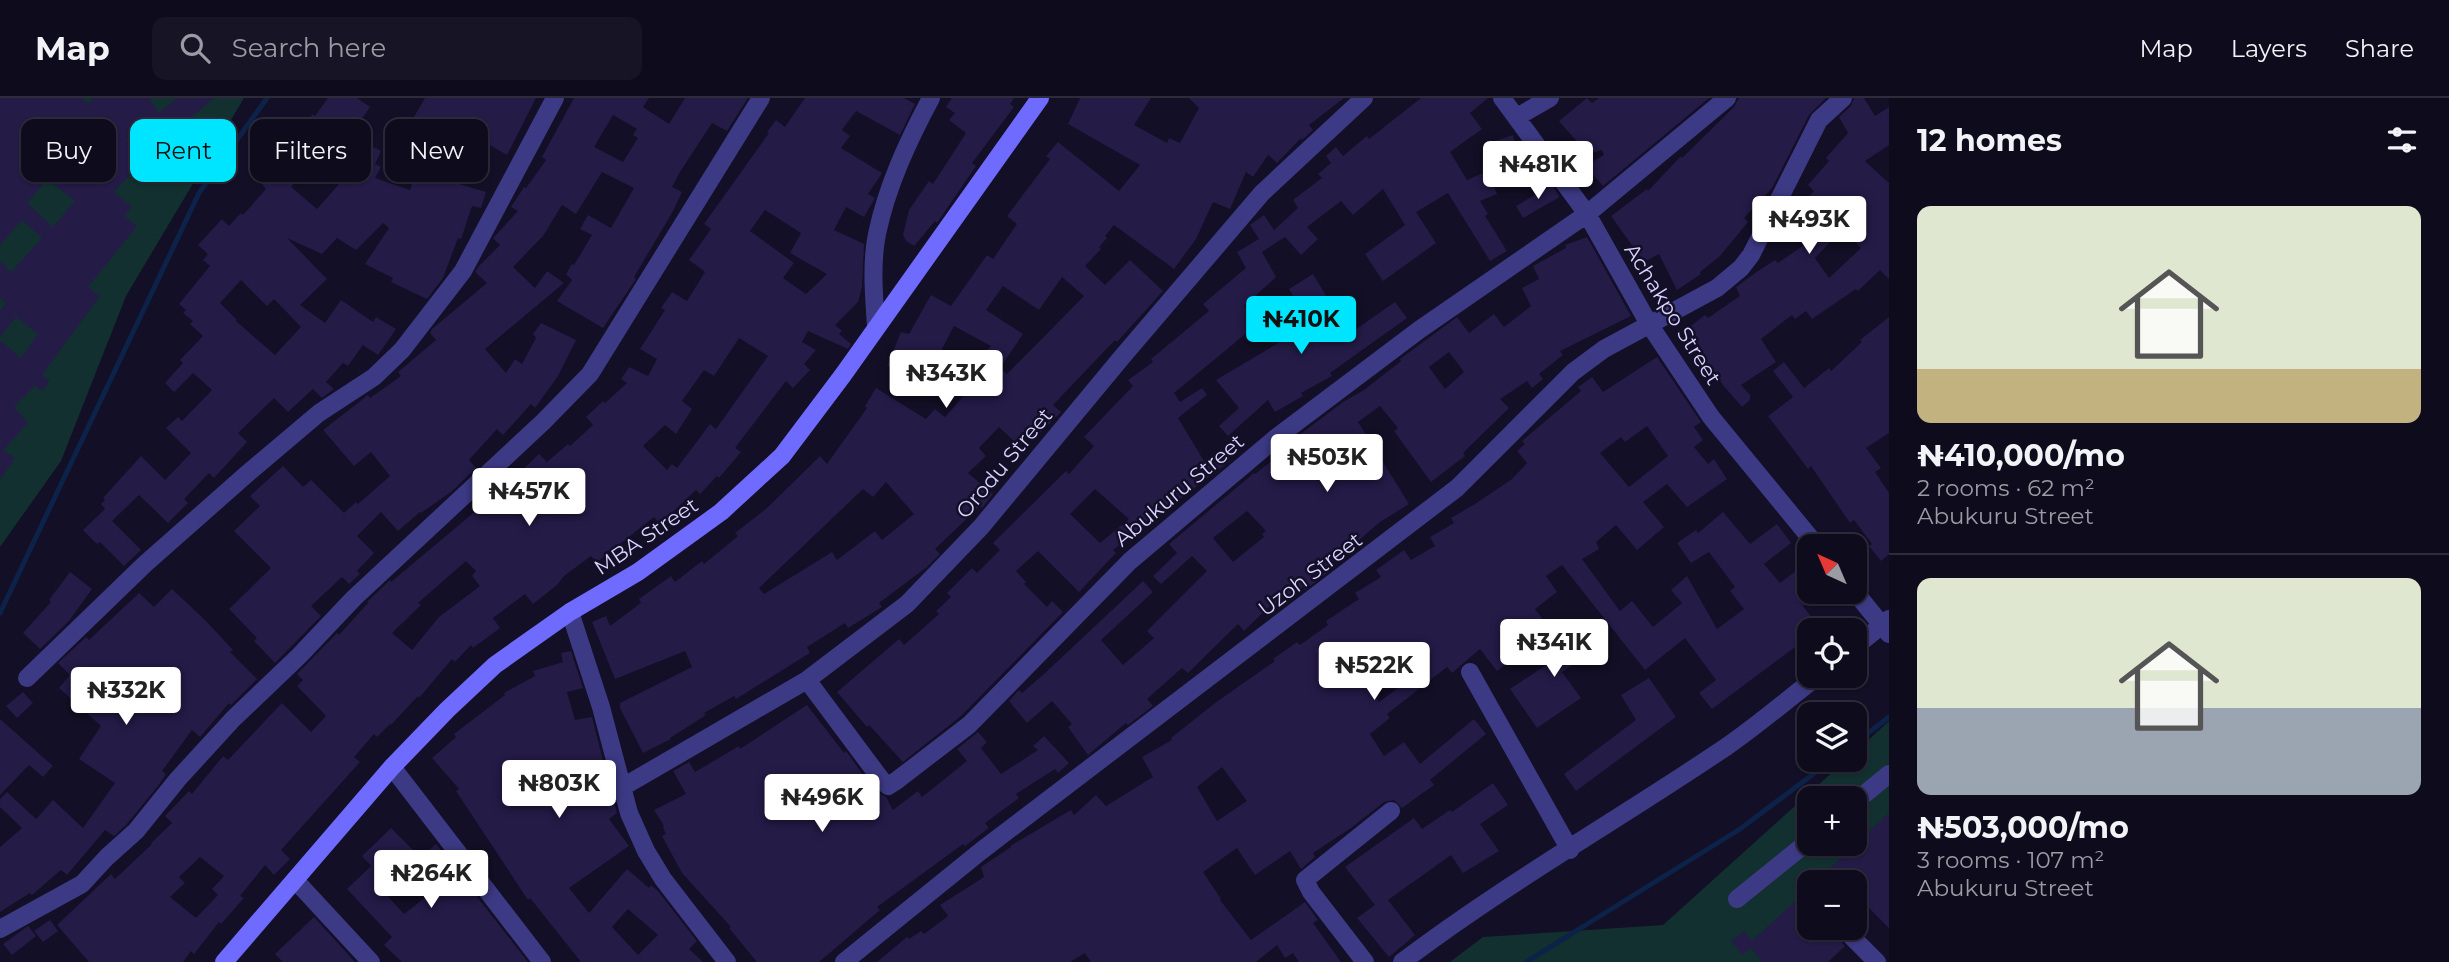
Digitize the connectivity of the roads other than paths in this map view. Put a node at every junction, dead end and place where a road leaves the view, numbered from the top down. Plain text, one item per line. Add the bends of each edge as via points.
1 (555, 98) edge
2 (761, 98) edge
3 (931, 98) edge
4 (1040, 98) edge
5 (1364, 98) edge
6 (1502, 98) edge
7 (1550, 98) edge
8 (1727, 98) edge
9 (1843, 98) edge
10 (1517, 117) junction
11 (1587, 215) junction
12 (1649, 324) junction
13 (876, 326) junction
14 (1807, 534) edge
15 (1866, 604) edge
16 (570, 612) junction
17 (1887, 626) edge
18 (1867, 639) edge
19 (1470, 672) dead end
20 (27, 678) dead end
21 (807, 680) junction
22 (1802, 688) edge
23 (392, 767) junction
24 (1889, 775) edge
25 (621, 788) junction
26 (1867, 792) edge
27 (1391, 811) dead end
28 (1570, 850) junction
29 (1797, 851) edge
30 (295, 880) junction
31 (1738, 899) dead end
32 (0, 929) edge
33 (1855, 940) edge
34 (224, 962) edge
35 (371, 962) edge
36 (542, 962) edge
37 (727, 962) edge
38 (844, 962) edge
39 (1365, 962) edge
40 (1402, 962) edge
41 (1877, 962) edge

1 - 20 street via 463,271 401,350 374,377 319,413 248,473
2 - 32 street via 590,374 233,719 136,831 82,884
3 - 13 street via 889,189 877,237
4 - 13 street, MBA Street
5 - 21 street, Orodu Street via 1262,193 981,527 907,604
6 - 10 street, Achakpo Street
7 - 10 street
8 - 11 street, Abukuru Street
9 - 12 street, Uzoh Street via 1819,120 1741,268 1717,288
10 - 11 street, Achakpo Street
11 - 12 street, Achakpo Street
11 - 21 street, Abukuru Street via 1419,330 1277,437 1129,561 969,725 888,786
12 - 14 street, Achakpo Street via 1711,417
12 - 38 street, Uzoh Street via 1573,372 1457,488 981,851
13 - 16 street, MBA Street via 782,456 721,512 638,572
15 - 17 street
16 - 23 street, MBA Street via 495,665
16 - 25 street
17 - 18 street
19 - 28 street
21 - 25 street, Orodu Street
22 - 28 street via 1728,745
23 - 30 street, MBA Street
23 - 36 street
24 - 26 street
25 - 37 street via 637,832 663,879
27 - 39 street via 1305,880
28 - 40 street via 1461,918
29 - 31 street
30 - 34 street, MBA Street
30 - 35 street
33 - 41 street

